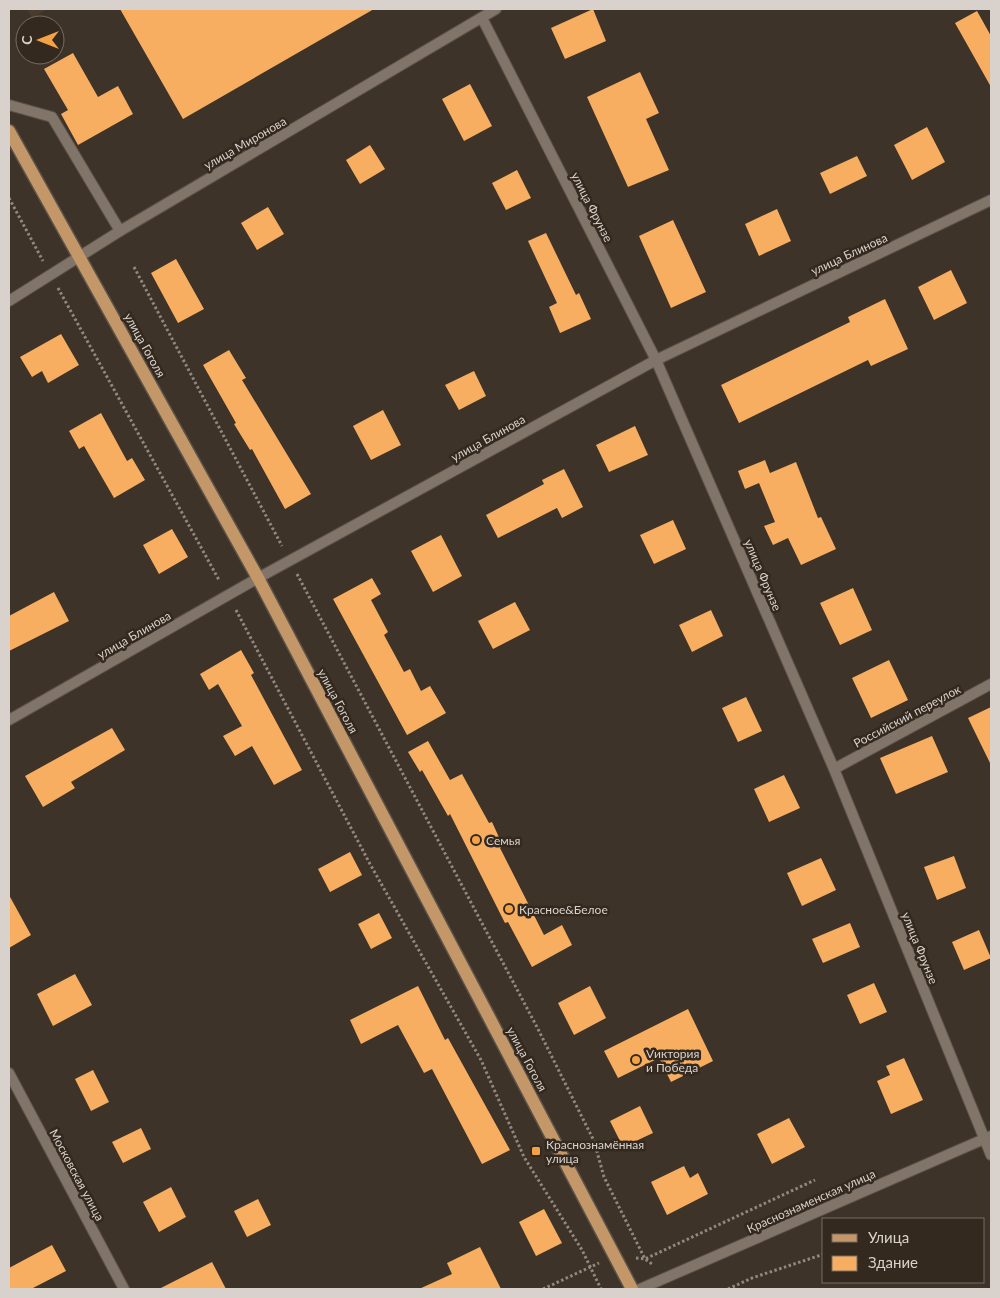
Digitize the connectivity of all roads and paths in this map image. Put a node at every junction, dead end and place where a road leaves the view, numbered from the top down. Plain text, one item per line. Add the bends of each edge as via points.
1 (496, 9) edge
2 (482, 18) junction
3 (9, 105) edge
4 (9, 131) edge
5 (9, 198) edge
6 (991, 200) edge
7 (120, 231) junction
8 (80, 256) junction
9 (134, 267) dead end
10 (50, 275) junction
11 (9, 301) edge
12 (656, 360) junction
13 (290, 560) junction
14 (258, 578) junction
15 (228, 595) junction
16 (991, 684) edge
17 (9, 720) edge
18 (834, 769) junction
19 (9, 1073) edge
20 (988, 1138) edge
21 (991, 1155) edge
22 (815, 1180) dead end
23 (822, 1255) edge
24 (615, 1256) junction
25 (645, 1259) junction
26 (590, 1266) junction
27 (670, 1276) junction
28 (124, 1289) edge
29 (543, 1289) edge
30 (601, 1289) edge
31 (632, 1289) edge
32 (640, 1289) edge
33 (728, 1289) edge

1 - 2 street, улица Миронова
2 - 7 street, улица Миронова
2 - 12 street, улица Фрунзе
3 - 7 street via 52,117
4 - 8 main road, улица Гоголя
5 - 10 path
6 - 12 street, улица Блинова
7 - 8 street, улица Миронова
8 - 10 street, улица Миронова
8 - 14 main road, улица Гоголя
9 - 13 path, улица Гоголя
10 - 11 street, улица Миронова
10 - 15 path
12 - 13 street, улица Блинова
12 - 18 street, улица Фрунзе
13 - 14 street, улица Блинова
13 - 25 path, улица Гоголя via 538,1029 594,1141 604,1177
14 - 15 street, улица Блинова
14 - 24 main road, улица Гоголя
15 - 17 street, улица Блинова
15 - 26 path via 370,864 481,1060 524,1157
16 - 18 street, Российский переулок
18 - 20 street, улица Фрунзе
19 - 28 street, Московская улица
20 - 21 street, улица Фрунзе
20 - 27 street, Краснознаменская улица
22 - 25 path, Краснознаменская улица
23 - 33 path
24 - 25 path
24 - 26 path
24 - 31 main road, улица Гоголя
25 - 27 path, улица Гоголя
26 - 29 path
26 - 30 path
27 - 32 street, Краснознаменская улица

